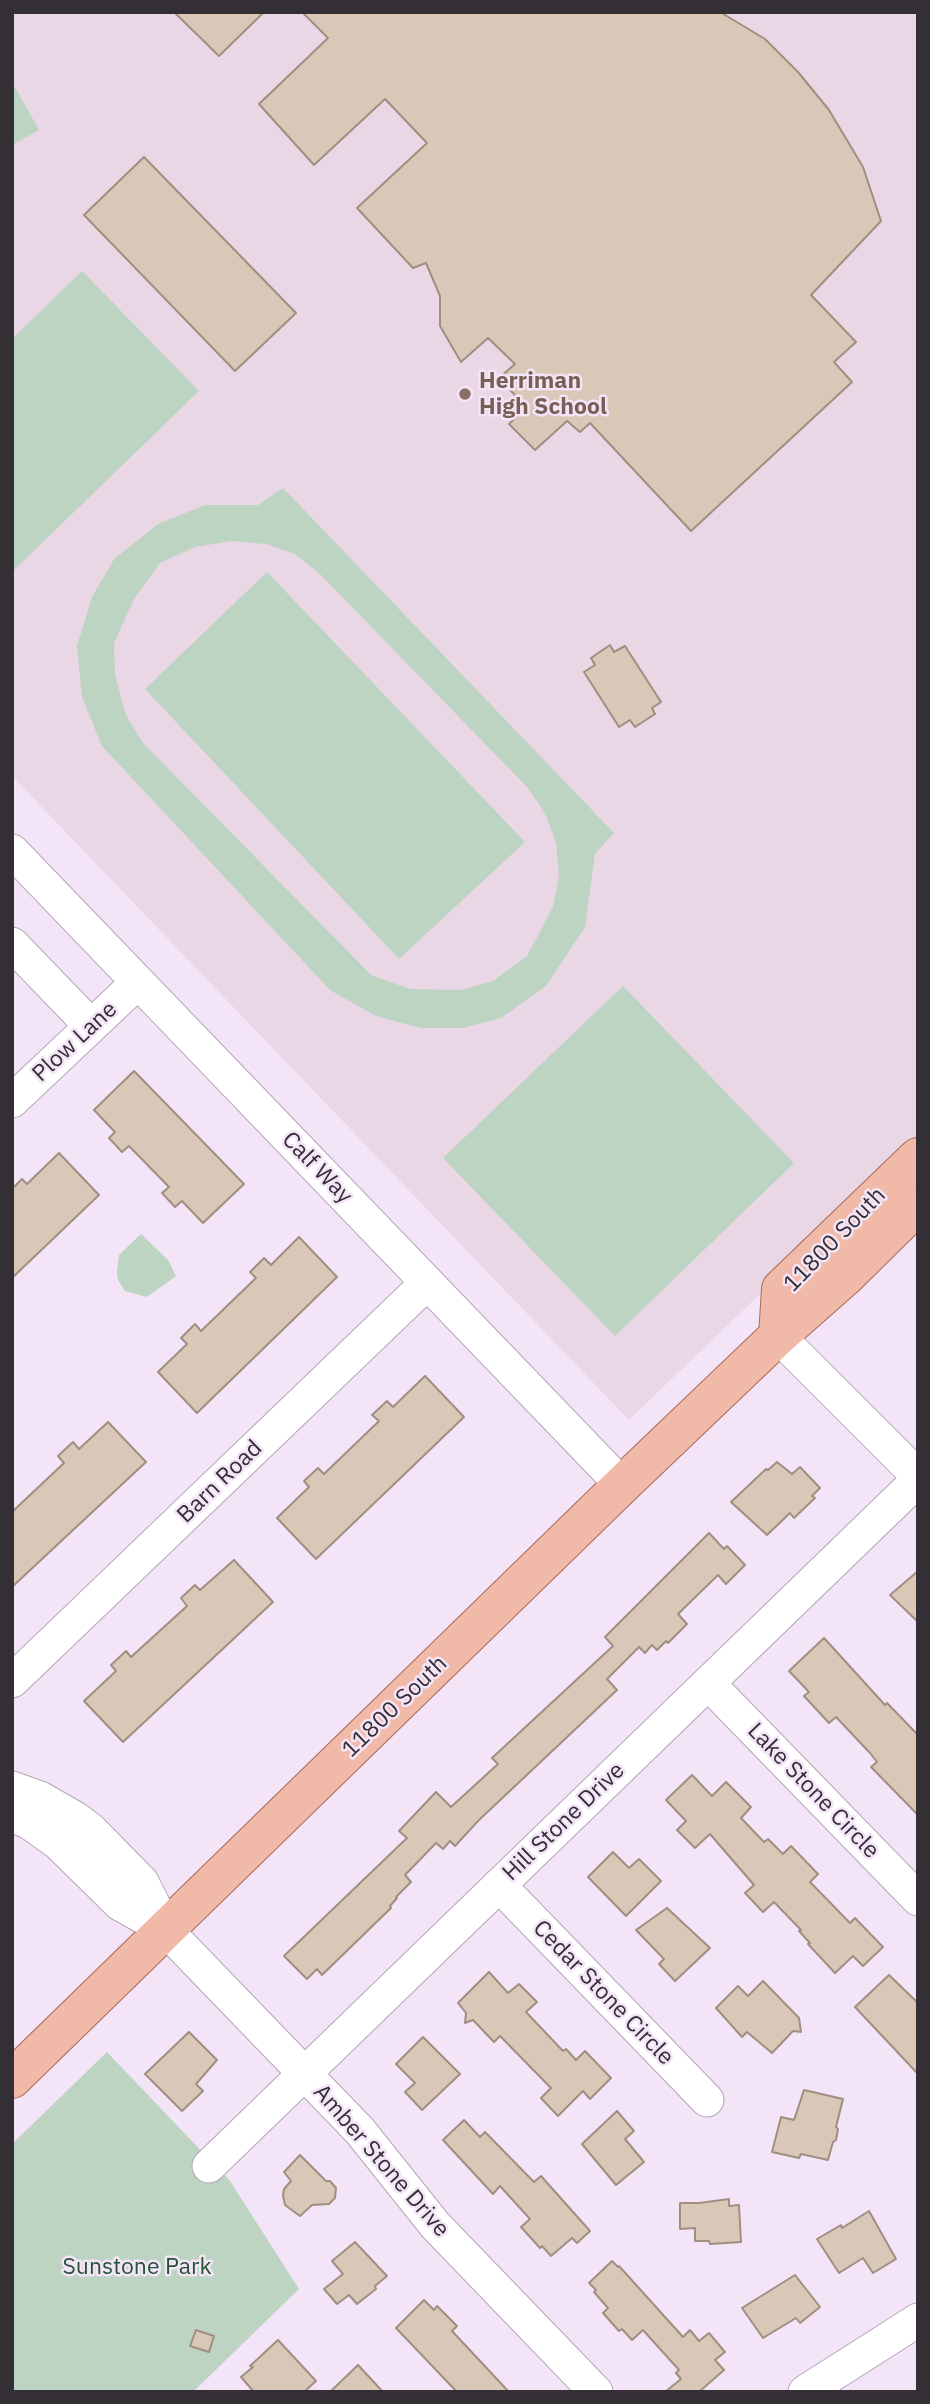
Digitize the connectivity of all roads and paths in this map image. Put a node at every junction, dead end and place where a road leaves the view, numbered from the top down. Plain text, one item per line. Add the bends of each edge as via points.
1 (12, 851) edge
2 (12, 944) edge
3 (138, 982) junction
4 (92, 1026) junction
5 (12, 1101) edge
6 (918, 1157) edge
7 (918, 1205) edge
8 (918, 1231) edge
9 (427, 1283) junction
10 (778, 1336) junction
11 (918, 1478) edge
12 (622, 1485) junction
13 (12, 1681) edge
14 (708, 1683) junction
15 (12, 1788) edge
16 (12, 1815) edge
17 (499, 1885) junction
18 (918, 1899) edge
19 (166, 1930) junction
20 (305, 2073) junction
21 (12, 2079) edge
22 (707, 2100) dead end
23 (209, 2166) dead end
24 (918, 2320) edge
25 (596, 2392) edge
26 (805, 2392) edge

1 - 3 street, Calf Way
2 - 4 street
3 - 4 street, Plow Lane
3 - 9 street, Calf Way
4 - 5 street, Plow Lane
6 - 10 main road, 11800 South via 782,1289
7 - 10 main road
8 - 10 main road, 11800 South via 830,1317
9 - 12 street, Calf Way
9 - 13 street, Barn Road
10 - 11 street
10 - 12 main road, 11800 South
11 - 14 street, Hill Stone Drive
12 - 19 main road, 11800 South
14 - 17 street, Hill Stone Drive
14 - 18 street, Lake Stone Circle
15 - 19 street via 49,1802 92,1830 142,1882
16 - 19 street via 58,1843 120,1904
17 - 20 street, Hill Stone Drive
17 - 22 street, Cedar Stone Circle
19 - 20 street, Amber Stone Drive
19 - 21 main road, 11800 South
20 - 23 street, Hill Stone Drive
20 - 25 street, Amber Stone Drive via 375,2148 435,2225
24 - 26 street

